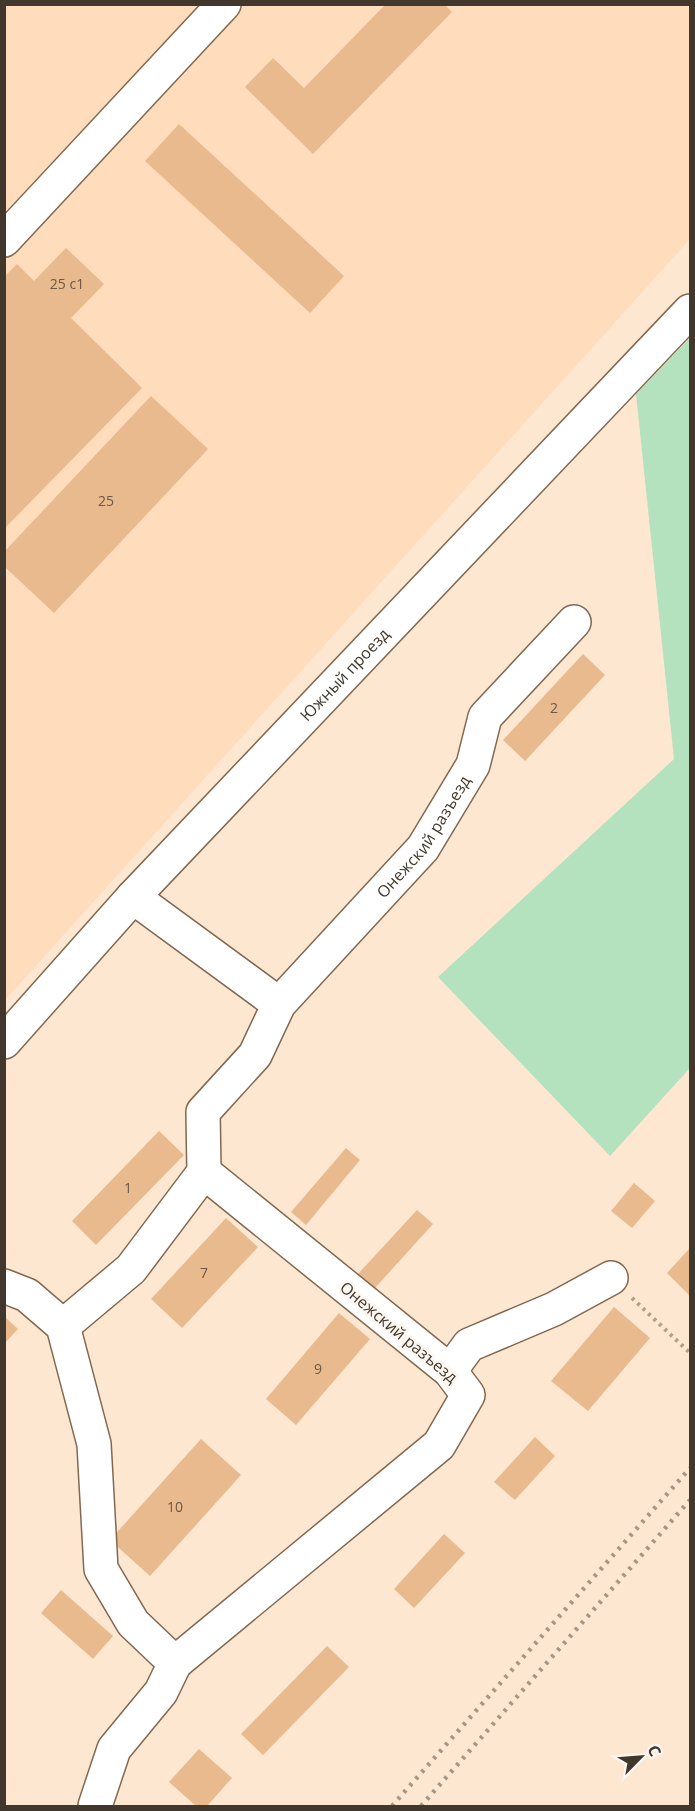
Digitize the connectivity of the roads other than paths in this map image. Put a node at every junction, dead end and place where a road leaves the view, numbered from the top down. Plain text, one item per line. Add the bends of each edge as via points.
1 (224, 4) edge
2 (4, 240) edge
3 (690, 311) edge
4 (574, 622) dead end
5 (133, 897) junction
6 (279, 1005) junction
7 (4, 1042) edge
8 (204, 1172) junction
9 (611, 1278) road end
10 (4, 1286) edge
11 (63, 1326) junction
12 (450, 1371) junction
13 (175, 1663) junction
14 (95, 1806) edge

1 - 2 street
3 - 5 street, Южный проезд
4 - 6 street, Онежский разъезд via 485,717 473,765 423,848
5 - 6 street
5 - 7 street, Южный проезд
6 - 8 street, Онежский разъезд via 255,1055 203,1112
8 - 11 street via 131,1269
8 - 12 street, Онежский разъезд
9 - 12 street via 554,1309 469,1345
10 - 11 street via 27,1295
11 - 13 street via 93,1444 101,1569 133,1623
12 - 13 street, Онежский разъезд via 468,1395 439,1445
13 - 14 street via 161,1692 114,1749

